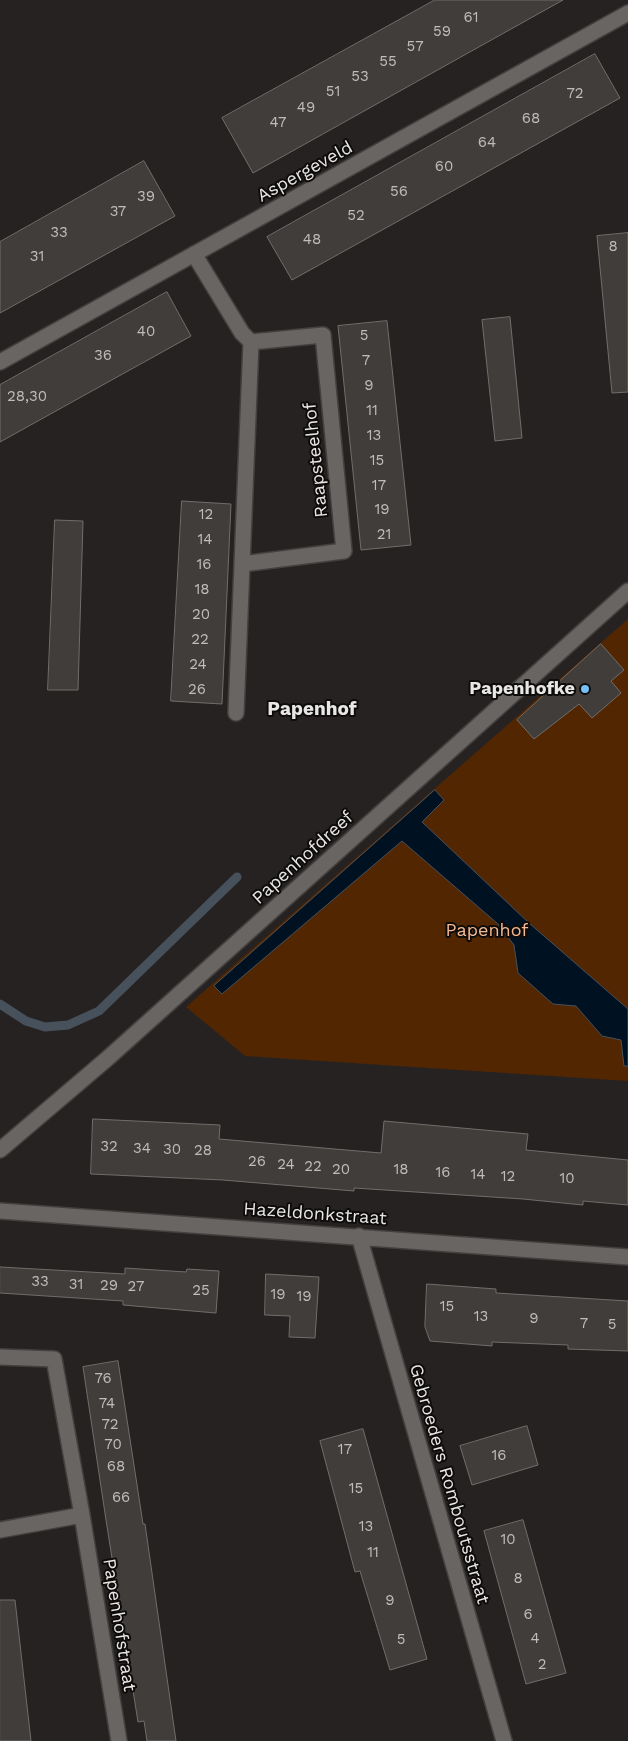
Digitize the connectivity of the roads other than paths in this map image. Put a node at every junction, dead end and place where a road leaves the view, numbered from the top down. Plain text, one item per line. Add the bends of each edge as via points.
1 (628, 13) edge
2 (194, 254) junction
3 (251, 342) junction
4 (0, 362) edge
5 (242, 564) junction
6 (628, 591) edge
7 (236, 713) dead end
8 (0, 1150) edge
9 (0, 1211) edge
10 (359, 1236) junction
11 (628, 1257) edge
12 (0, 1357) edge
13 (82, 1515) junction
14 (0, 1530) edge
15 (119, 1741) edge
16 (504, 1741) edge

1 - 2 street, Aspergeveld
2 - 3 street via 242,334
2 - 4 street, Aspergeveld
3 - 5 street
3 - 5 street, Raapsteelhof via 323,335 344,551
5 - 7 street
6 - 8 street, Papenhofdreef via 108,1058
9 - 10 street, Hazeldonkstraat
10 - 11 street, Hazeldonkstraat
10 - 16 street, Gebroeders Romboutsstraat
12 - 13 street, Papenhofstraat via 54,1359
13 - 14 street
13 - 15 street, Papenhofstraat

